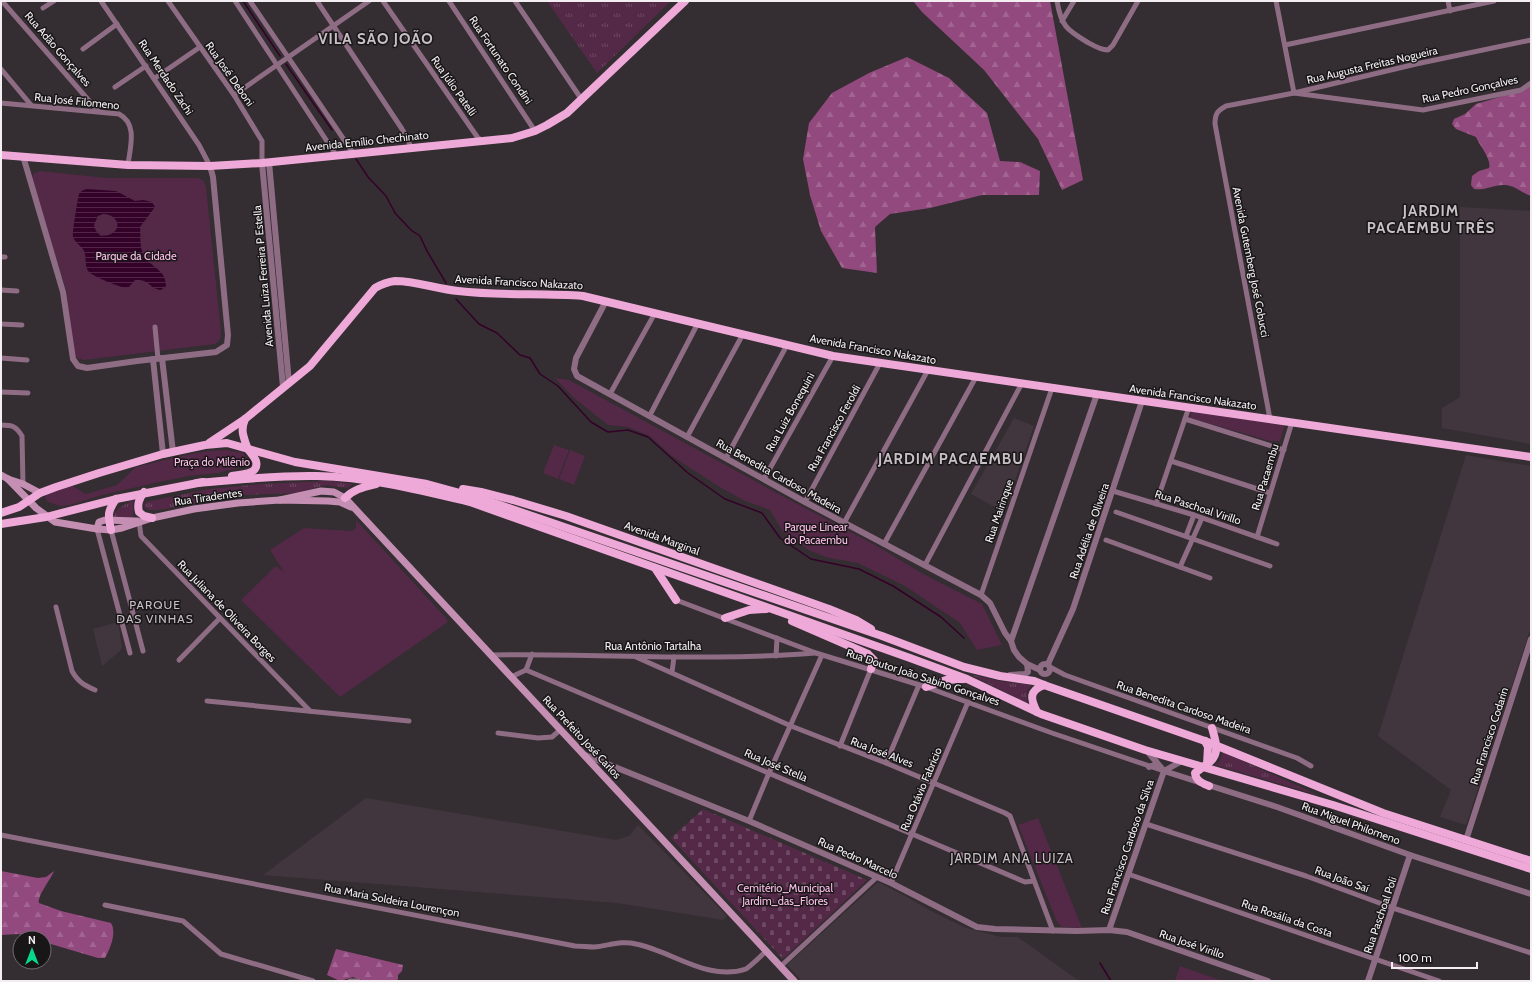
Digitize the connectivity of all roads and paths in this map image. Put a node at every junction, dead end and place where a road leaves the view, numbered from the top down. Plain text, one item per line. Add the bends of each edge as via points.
1 (2, 1) edge
2 (54, 1) edge
3 (101, 1) edge
4 (168, 1) edge
5 (235, 1) edge
6 (250, 1) edge
7 (317, 1) edge
8 (369, 1) edge
9 (383, 1) edge
10 (449, 1) edge
11 (514, 1) edge
12 (685, 1) edge
13 (1057, 1) edge
14 (1074, 1) edge
15 (1138, 1) edge
16 (1276, 1) edge
17 (1448, 1) edge
18 (1494, 1) edge
19 (43, 8) dead end
20 (1450, 11) junction
21 (1062, 21) junction
22 (117, 24) junction
23 (334, 24) junction
24 (1531, 40) edge
25 (1284, 45) junction
26 (200, 47) junction
27 (83, 49) dead end
28 (288, 57) junction
29 (277, 65) junction
30 (146, 66) junction
31 (1, 69) edge
32 (154, 78) junction
33 (1531, 83) edge
34 (114, 87) dead end
35 (1294, 93) junction
36 (234, 95) junction
37 (582, 100) junction
38 (1, 103) edge
39 (31, 105) junction
40 (1218, 110) joint
41 (98, 111) junction
42 (535, 131) junction
43 (482, 142) junction
44 (411, 148) junction
45 (354, 153) junction
46 (1, 155) edge
47 (336, 155) junction
48 (23, 156) junction
49 (266, 162) junction
50 (128, 165) junction
51 (210, 166) junction
52 (1, 290) edge
53 (17, 291) dead end
54 (606, 301) junction
55 (655, 313) junction
56 (698, 323) junction
57 (1, 324) edge
58 (22, 326) dead end
59 (155, 327) dead end
60 (743, 334) junction
61 (787, 345) junction
62 (834, 356) junction
63 (1, 358) edge
64 (158, 359) junction
65 (27, 360) dead end
66 (880, 363) junction
67 (928, 370) junction
68 (976, 377) junction
69 (1022, 383) junction
70 (286, 385) junction
71 (1052, 388) junction
72 (1, 392) edge
73 (28, 393) dead end
74 (610, 394) junction
75 (1097, 394) junction
76 (1142, 401) junction
77 (1189, 407) junction
78 (650, 415) junction
79 (1185, 418) junction
80 (245, 419) junction
81 (1270, 419) junction
82 (1292, 422) junction
83 (1, 425) edge
84 (687, 437) junction
85 (204, 445) junction
86 (248, 449) junction
87 (1284, 450) junction
88 (173, 452) junction
89 (163, 454) junction
90 (1531, 457) edge
91 (726, 458) junction
92 (1171, 461) junction
93 (1, 475) edge
94 (8, 479) junction
95 (764, 479) junction
96 (197, 483) junction
97 (381, 483) junction
98 (23, 484) junction
99 (1113, 491) junction
100 (144, 492) junction
101 (40, 494) junction
102 (1270, 494) junction
103 (345, 498) junction
104 (116, 499) junction
105 (28, 500) junction
106 (280, 500) junction
107 (328, 501) junction
108 (805, 502) junction
109 (1156, 504) junction
110 (19, 506) junction
111 (354, 509) junction
112 (139, 512) junction
113 (1116, 512) dead end
114 (1, 513) edge
115 (1194, 515) junction
116 (46, 517) junction
117 (152, 518) junction
118 (1202, 518) junction
119 (109, 520) junction
120 (23, 521) junction
121 (139, 521) junction
122 (844, 523) junction
123 (1, 524) edge
124 (97, 529) junction
125 (111, 530) junction
126 (1186, 536) junction
127 (1257, 537) junction
128 (1192, 538) junction
129 (1106, 540) dead end
130 (884, 544) junction
131 (1277, 544) dead end
132 (925, 565) junction
133 (1270, 566) dead end
134 (1180, 567) junction
135 (655, 568) junction
136 (1210, 578) dead end
137 (981, 595) junction
138 (676, 600) joint
139 (56, 607) dead end
140 (772, 610) junction
141 (220, 618) junction
142 (725, 618) junction
143 (777, 638) junction
144 (1531, 639) edge
145 (1011, 641) junction
146 (143, 651) dead end
147 (130, 653) dead end
148 (816, 653) junction
149 (532, 654) junction
150 (490, 655) junction
151 (822, 655) junction
152 (636, 656) junction
153 (776, 656) junction
154 (674, 657) junction
155 (178, 660) dead end
156 (1027, 664) junction
157 (1049, 666) junction
158 (871, 669) junction
159 (526, 670) junction
160 (672, 672) junction
161 (1000, 676) junction
162 (511, 677) junction
163 (967, 679) junction
164 (1044, 685) junction
165 (922, 686) junction
166 (95, 690) dead end
167 (207, 701) dead end
168 (968, 702) junction
169 (310, 711) junction
170 (1037, 712) junction
171 (409, 721) dead end
172 (791, 726) junction
173 (1212, 728) junction
174 (560, 730) junction
175 (498, 733) dead end
176 (1205, 741) junction
177 (1216, 745) junction
178 (840, 746) junction
179 (1145, 750) junction
180 (582, 754) junction
181 (1156, 761) junction
182 (1182, 761) junction
183 (606, 763) junction
184 (886, 763) junction
185 (1204, 766) junction
186 (1311, 766) dead end
187 (1149, 767) junction
188 (597, 769) junction
189 (1164, 771) junction
190 (769, 773) junction
191 (934, 783) junction
192 (1209, 786) junction
193 (749, 821) junction
194 (1146, 824) junction
195 (913, 834) junction
196 (1, 835) edge
197 (1466, 840) junction
198 (1410, 855) junction
199 (1531, 861) edge
200 (1531, 869) edge
201 (1128, 874) junction
202 (877, 877) junction
203 (1034, 881) junction
204 (891, 884) junction
205 (1531, 894) edge
206 (105, 905) dead end
207 (1392, 908) junction
208 (1109, 930) junction
209 (1053, 931) junction
210 (766, 951) junction
211 (1531, 953) edge
212 (1375, 959) junction
213 (781, 966) junction
214 (312, 981) edge
215 (350, 981) edge
216 (358, 981) edge
217 (794, 981) edge
218 (1268, 981) edge
219 (1368, 981) edge
220 (1439, 981) edge

1 - 41 street, Rua Adão Gonçalves
2 - 19 street
3 - 22 street, Rua Merdado Zachi
4 - 26 street, Rua José Deboni
5 - 29 street
6 - 28 street
7 - 23 street
8 - 23 street
9 - 43 street, Rua Júlio Patelli
10 - 42 street, Rua Fortunato Condini
11 - 37 street
12 - 37 main road, Avenida Emílio Chechinato
13 - 21 street
14 - 21 street
15 - 21 street via 1108,50 1101,50 1069,32
16 - 25 street
17 - 20 street
18 - 20 street
20 - 25 street
22 - 27 street
22 - 30 street, Rua Merdado Zachi
23 - 28 street
23 - 44 street via 408,137
24 - 35 street, Rua Augusta Freitas Nogueira
25 - 35 street
26 - 32 street
26 - 36 street, Rua José Deboni
28 - 29 street
28 - 45 street
29 - 36 street
29 - 47 street
30 - 32 street, Rua Merdado Zachi
30 - 34 street
31 - 39 street
32 - 51 street, Rua Merdado Zachi
33 - 35 street, Rua Pedro Gonçalves via 1521,90 1423,110
35 - 40 street, Rua Augusta Freitas Nogueira via 1226,106
36 - 49 street, Rua José Deboni via 262,141
37 - 42 main road, Avenida Emílio Chechinato via 556,120
38 - 39 street, Rua José Filomeno
39 - 41 street, Rua José Filomeno
40 - 81 street, Avenida Gutemberg José Cobucci via 1215,124
41 - 50 street, Rua José Filomeno via 124,116 131,125
42 - 43 main road, Avenida Emílio Chechinato via 512,138
43 - 44 main road, Avenida Emílio Chechinato
44 - 45 main road, Avenida Emílio Chechinato
45 - 47 main road, Avenida Emílio Chechinato
46 - 48 main road, Avenida Emílio Chechinato
47 - 49 main road, Avenida Emílio Chechinato
48 - 50 main road, Avenida Emílio Chechinato
48 - 64 street via 61,286 73,359 78,366 87,368
49 - 51 main road, Avenida Emílio Chechinato
49 - 70 street, Avenida Luiza Ferreira P Estella
50 - 51 main road, Avenida Emílio Chechinato
51 - 64 street via 227,345 216,352
52 - 53 street
54 - 55 main road, Avenida Francisco Nakazato
54 - 70 main road, Avenida Francisco Nakazato via 583,296 496,294 457,291 404,282 384,283 375,288 310,366
54 - 74 street, Rua Benedita Cardoso Madeira via 576,358 574,369 578,376
55 - 56 main road, Avenida Francisco Nakazato
55 - 74 street
56 - 60 main road, Avenida Francisco Nakazato
56 - 78 street
57 - 58 street
59 - 64 street
60 - 61 main road, Avenida Francisco Nakazato
60 - 84 street
61 - 62 main road, Avenida Francisco Nakazato
61 - 91 street
62 - 66 main road, Avenida Francisco Nakazato
62 - 95 street, Rua Luiz Bonequini
63 - 65 street
64 - 88 street
64 - 89 street
66 - 67 main road, Avenida Francisco Nakazato
66 - 108 street, Rua Francisco Feroldi
67 - 68 main road, Avenida Francisco Nakazato
67 - 122 street
68 - 69 main road, Avenida Francisco Nakazato
68 - 130 street
69 - 71 main road, Avenida Francisco Nakazato
69 - 132 street
70 - 80 main road, Avenida Francisco Nakazato
71 - 75 main road, Avenida Francisco Nakazato
71 - 137 street, Rua Mairinque
72 - 73 street
74 - 78 street, Rua Benedita Cardoso Madeira
75 - 76 main road, Avenida Francisco Nakazato
75 - 145 street
76 - 77 main road, Avenida Francisco Nakazato
76 - 99 street, Rua Adélia de Oliveira
77 - 79 street
77 - 81 main road, Avenida Francisco Nakazato
78 - 84 street, Rua Benedita Cardoso Madeira
79 - 87 street
79 - 92 street
80 - 85 main road, Avenida Francisco Nakazato
80 - 86 main road via 243,434
81 - 82 main road, Avenida Francisco Nakazato
82 - 87 street, Rua Pacaembu
82 - 90 main road, Avenida Francisco Nakazato
83 - 98 street via 14,425 22,436
84 - 91 street, Rua Benedita Cardoso Madeira
85 - 86 main road, Avenida Marginal via 227,443
85 - 88 main road
86 - 96 main road via 254,455 256,466 252,471
86 - 161 main road, Avenida Marginal via 295,462 481,492 513,500 829,609 856,620 882,636 964,667
87 - 102 street, Rua Pacaembu
88 - 89 main road
89 - 101 main road via 70,482
91 - 95 street, Rua Benedita Cardoso Madeira
92 - 102 street
92 - 109 street
93 - 94 main road
94 - 98 main road
94 - 105 main road
95 - 108 street, Rua Benedita Cardoso Madeira
96 - 97 main road via 284,476 339,477
96 - 100 main road
97 - 103 main road via 350,492
97 - 135 main road via 470,502
98 - 101 main road
99 - 109 street, Rua Paschoal Virillo
99 - 157 street, Rua Adélia de Oliveira via 1073,609
100 - 104 main road
100 - 112 main road via 139,499
101 - 105 main road
102 - 127 street, Rua Pacaembu
103 - 106 main road, Rua Tiradentes via 334,492 321,491
103 - 107 main road, Rua Tiradentes
103 - 111 main road
104 - 116 main road
104 - 119 main road via 109,508
105 - 110 main road
105 - 116 main road
106 - 107 main road, Rua Tiradentes
106 - 117 main road, Rua Tiradentes via 202,508
107 - 111 main road, Rua Tiradentes via 340,502
108 - 122 street, Rua Benedita Cardoso Madeira
109 - 115 street, Rua Paschoal Virillo
110 - 114 main road
110 - 120 main road via 25,511
111 - 150 main road, Rua Prefeito José Carlos
112 - 117 main road
112 - 121 main road
113 - 126 street
115 - 118 street, Rua Paschoal Virillo
115 - 126 street
116 - 120 main road
116 - 124 main road, Rua Tiradentes via 55,522
117 - 121 main road, Rua Tiradentes
118 - 127 street, Rua Paschoal Virillo
118 - 128 street
119 - 121 main road, Rua Tiradentes
119 - 124 main road via 99,522
119 - 125 main road
120 - 123 main road
121 - 125 main road, Rua Tiradentes
121 - 141 street, Rua Juliana de Oliveira Borges via 141,536
122 - 130 street, Rua Benedita Cardoso Madeira
124 - 125 main road, Rua Tiradentes
124 - 147 street
125 - 146 street
126 - 128 street
127 - 131 street, Rua Paschoal Virillo
128 - 133 street
128 - 134 street
129 - 134 street
130 - 132 street, Rua Benedita Cardoso Madeira
132 - 137 street, Rua Benedita Cardoso Madeira
134 - 136 street
135 - 138 main road
135 - 140 main road
137 - 145 street, Rua Benedita Cardoso Madeira via 990,603
138 - 142 street, Rua Doutor João Sabino Gonçalves
139 - 166 street via 76,680
140 - 142 main road via 749,610
140 - 158 main road via 808,629 868,654 874,660
140 - 163 main road
141 - 155 street
141 - 169 street, Rua Juliana de Oliveira Borges
142 - 143 street, Rua Doutor João Sabino Gonçalves
143 - 148 street, Rua Doutor João Sabino Gonçalves
143 - 153 street
144 - 197 street, Rua Francisco Codarin
145 - 156 street, Rua Benedita Cardoso Madeira via 1014,650
148 - 151 street, Rua Doutor João Sabino Gonçalves
148 - 153 street, Rua Antônio Tartalha
149 - 150 street, Rua Antônio Tartalha
149 - 152 street, Rua Antônio Tartalha
149 - 159 street
150 - 162 main road, Rua Prefeito José Carlos
151 - 158 street, Rua Doutor João Sabino Gonçalves
151 - 172 street
152 - 154 street, Rua Antônio Tartalha
152 - 160 street, Rua José Alves
153 - 154 street, Rua Antônio Tartalha
154 - 160 street
156 - 157 street, Rua Benedita Cardoso Madeira via 1040,670 1043,664
156 - 161 street via 1028,672 1025,674
157 - 173 street, Rua Benedita Cardoso Madeira via 1065,676
158 - 165 street, Rua Doutor João Sabino Gonçalves
158 - 178 street
159 - 162 street
159 - 190 street, Rua José Stella
160 - 172 street, Rua José Alves
161 - 164 main road, Avenida Marginal
162 - 174 main road, Rua Prefeito José Carlos
163 - 165 main road via 946,680
163 - 170 main road
164 - 170 main road via 1033,692
164 - 176 main road, Avenida Marginal
165 - 168 street, Rua Doutor João Sabino Gonçalves
165 - 184 street
167 - 169 street
168 - 187 street, Rua Doutor João Sabino Gonçalves
168 - 191 street, Rua Otávio Fabrício
169 - 171 street
170 - 179 main road
172 - 178 street, Rua José Alves
172 - 190 street
173 - 177 main road
173 - 186 street, Rua Benedita Cardoso Madeira via 1297,758
174 - 175 street via 552,737 538,738
174 - 180 main road, Rua Prefeito José Carlos
176 - 177 main road, Avenida Marginal
176 - 185 main road via 1208,747
177 - 185 main road via 1215,755
177 - 197 main road, Avenida Marginal via 1383,813
178 - 184 street, Rua José Alves
179 - 181 street
179 - 182 main road
180 - 183 street, Rua Pedro Marcelo
180 - 188 main road, Rua Prefeito José Carlos
181 - 187 street via 1157,764
181 - 189 street
182 - 185 main road
182 - 189 street
183 - 188 street
183 - 193 street, Rua Pedro Marcelo
184 - 191 street, Rua José Alves
185 - 192 main road via 1195,773 1195,778
185 - 200 main road
187 - 189 street, Rua Doutor João Sabino Gonçalves
188 - 210 main road, Rua Prefeito José Carlos
189 - 192 street, Rua Miguel Philomeno
189 - 194 street, Rua Francisco Cardoso da Silva
190 - 193 street
190 - 195 street, Rua José Stella
191 - 195 street, Rua Otávio Fabrício
191 - 203 street, Rua José Alves via 1010,816
192 - 198 street, Rua Miguel Philomeno via 1277,807
193 - 202 street, Rua Pedro Marcelo
194 - 201 street, Rua Francisco Cardoso da Silva
194 - 207 street, Rua João Saí via 1306,876
195 - 203 street, Rua José Stella via 1024,882
195 - 204 street, Rua Otávio Fabrício
196 - 210 street, Rua Maria Soldeira Lourençon via 575,946 594,947 620,942 636,944 652,949 698,972 718,978 735,975 747,969
197 - 199 main road, Avenida Marginal
198 - 205 street, Rua Miguel Philomeno
198 - 207 street, Rua Paschoal Poli
201 - 208 street, Rua Francisco Cardoso da Silva
201 - 212 street, Rua Rosália da Costa
202 - 204 street, Rua Pedro Marcelo
202 - 213 street
203 - 209 street, Rua José Alves
204 - 209 street, Rua Pedro Marcelo via 977,927
206 - 214 street via 183,921 221,954
207 - 211 street, Rua João Saí
207 - 212 street, Rua Paschoal Poli
208 - 209 street, Rua Pedro Marcelo
208 - 218 street, Rua José Virillo via 1127,932
210 - 213 main road, Rua Prefeito José Carlos
212 - 219 street, Rua Paschoal Poli
212 - 220 street, Rua Rosália da Costa
213 - 217 main road, Rua Prefeito José Carlos
215 - 216 street

